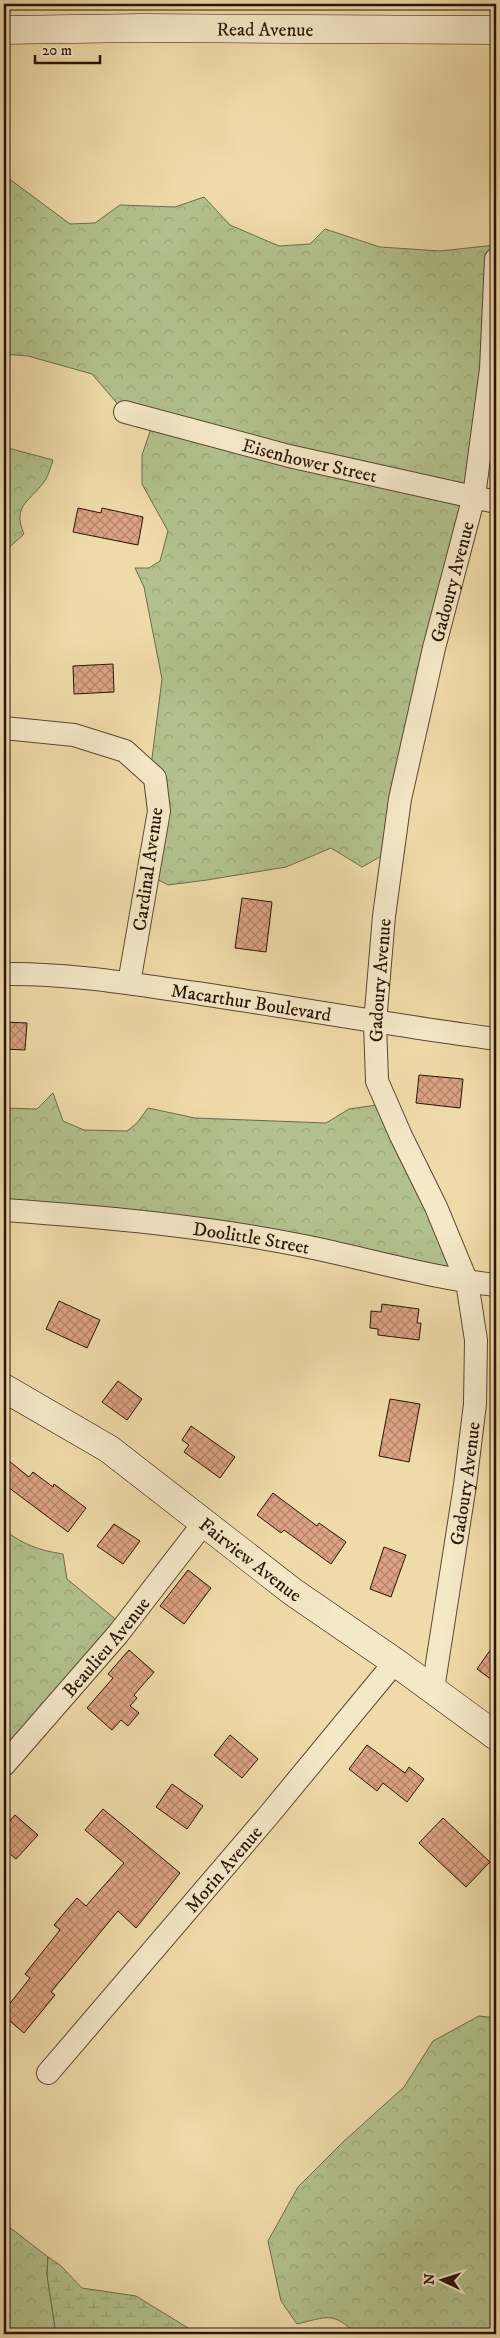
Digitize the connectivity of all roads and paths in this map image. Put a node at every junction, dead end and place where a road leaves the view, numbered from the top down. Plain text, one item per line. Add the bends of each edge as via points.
1 (4, 30) edge
2 (496, 30) edge
3 (496, 258) edge
4 (124, 412) dead end
5 (474, 496) junction
6 (496, 502) edge
7 (4, 728) edge
8 (4, 974) edge
9 (129, 983) junction
10 (375, 1023) junction
11 (496, 1039) edge
12 (4, 1210) edge
13 (467, 1282) junction
14 (496, 1285) edge
15 (4, 1388) edge
16 (203, 1524) junction
17 (395, 1662) junction
18 (433, 1689) junction
19 (496, 1736) edge
20 (4, 1765) edge
21 (48, 2073) dead end

1 - 2 main road, Read Avenue
3 - 5 street, Gadoury Avenue via 490,369
4 - 5 street, Eisenhower Street via 289,456
5 - 6 street, Eisenhower Street
5 - 10 street, Gadoury Avenue via 434,648 400,799 384,916
7 - 9 street, Cardinal Avenue via 74,735 125,751 155,778 159,811
8 - 9 street, Macarthur Boulevard
9 - 10 street, Macarthur Boulevard
10 - 11 street, Macarthur Boulevard
10 - 13 street, Gadoury Avenue via 377,1081
12 - 13 street, Doolittle Street via 152,1223 293,1244
13 - 14 street, Doolittle Street
13 - 18 street, Gadoury Avenue via 476,1340 475,1404
15 - 16 main road, Fairview Avenue via 109,1449
16 - 17 main road, Fairview Avenue via 293,1592
16 - 20 street, Beaulieu Avenue via 118,1634
17 - 18 main road, Fairview Avenue
17 - 21 street, Morin Avenue
18 - 19 main road, Fairview Avenue

